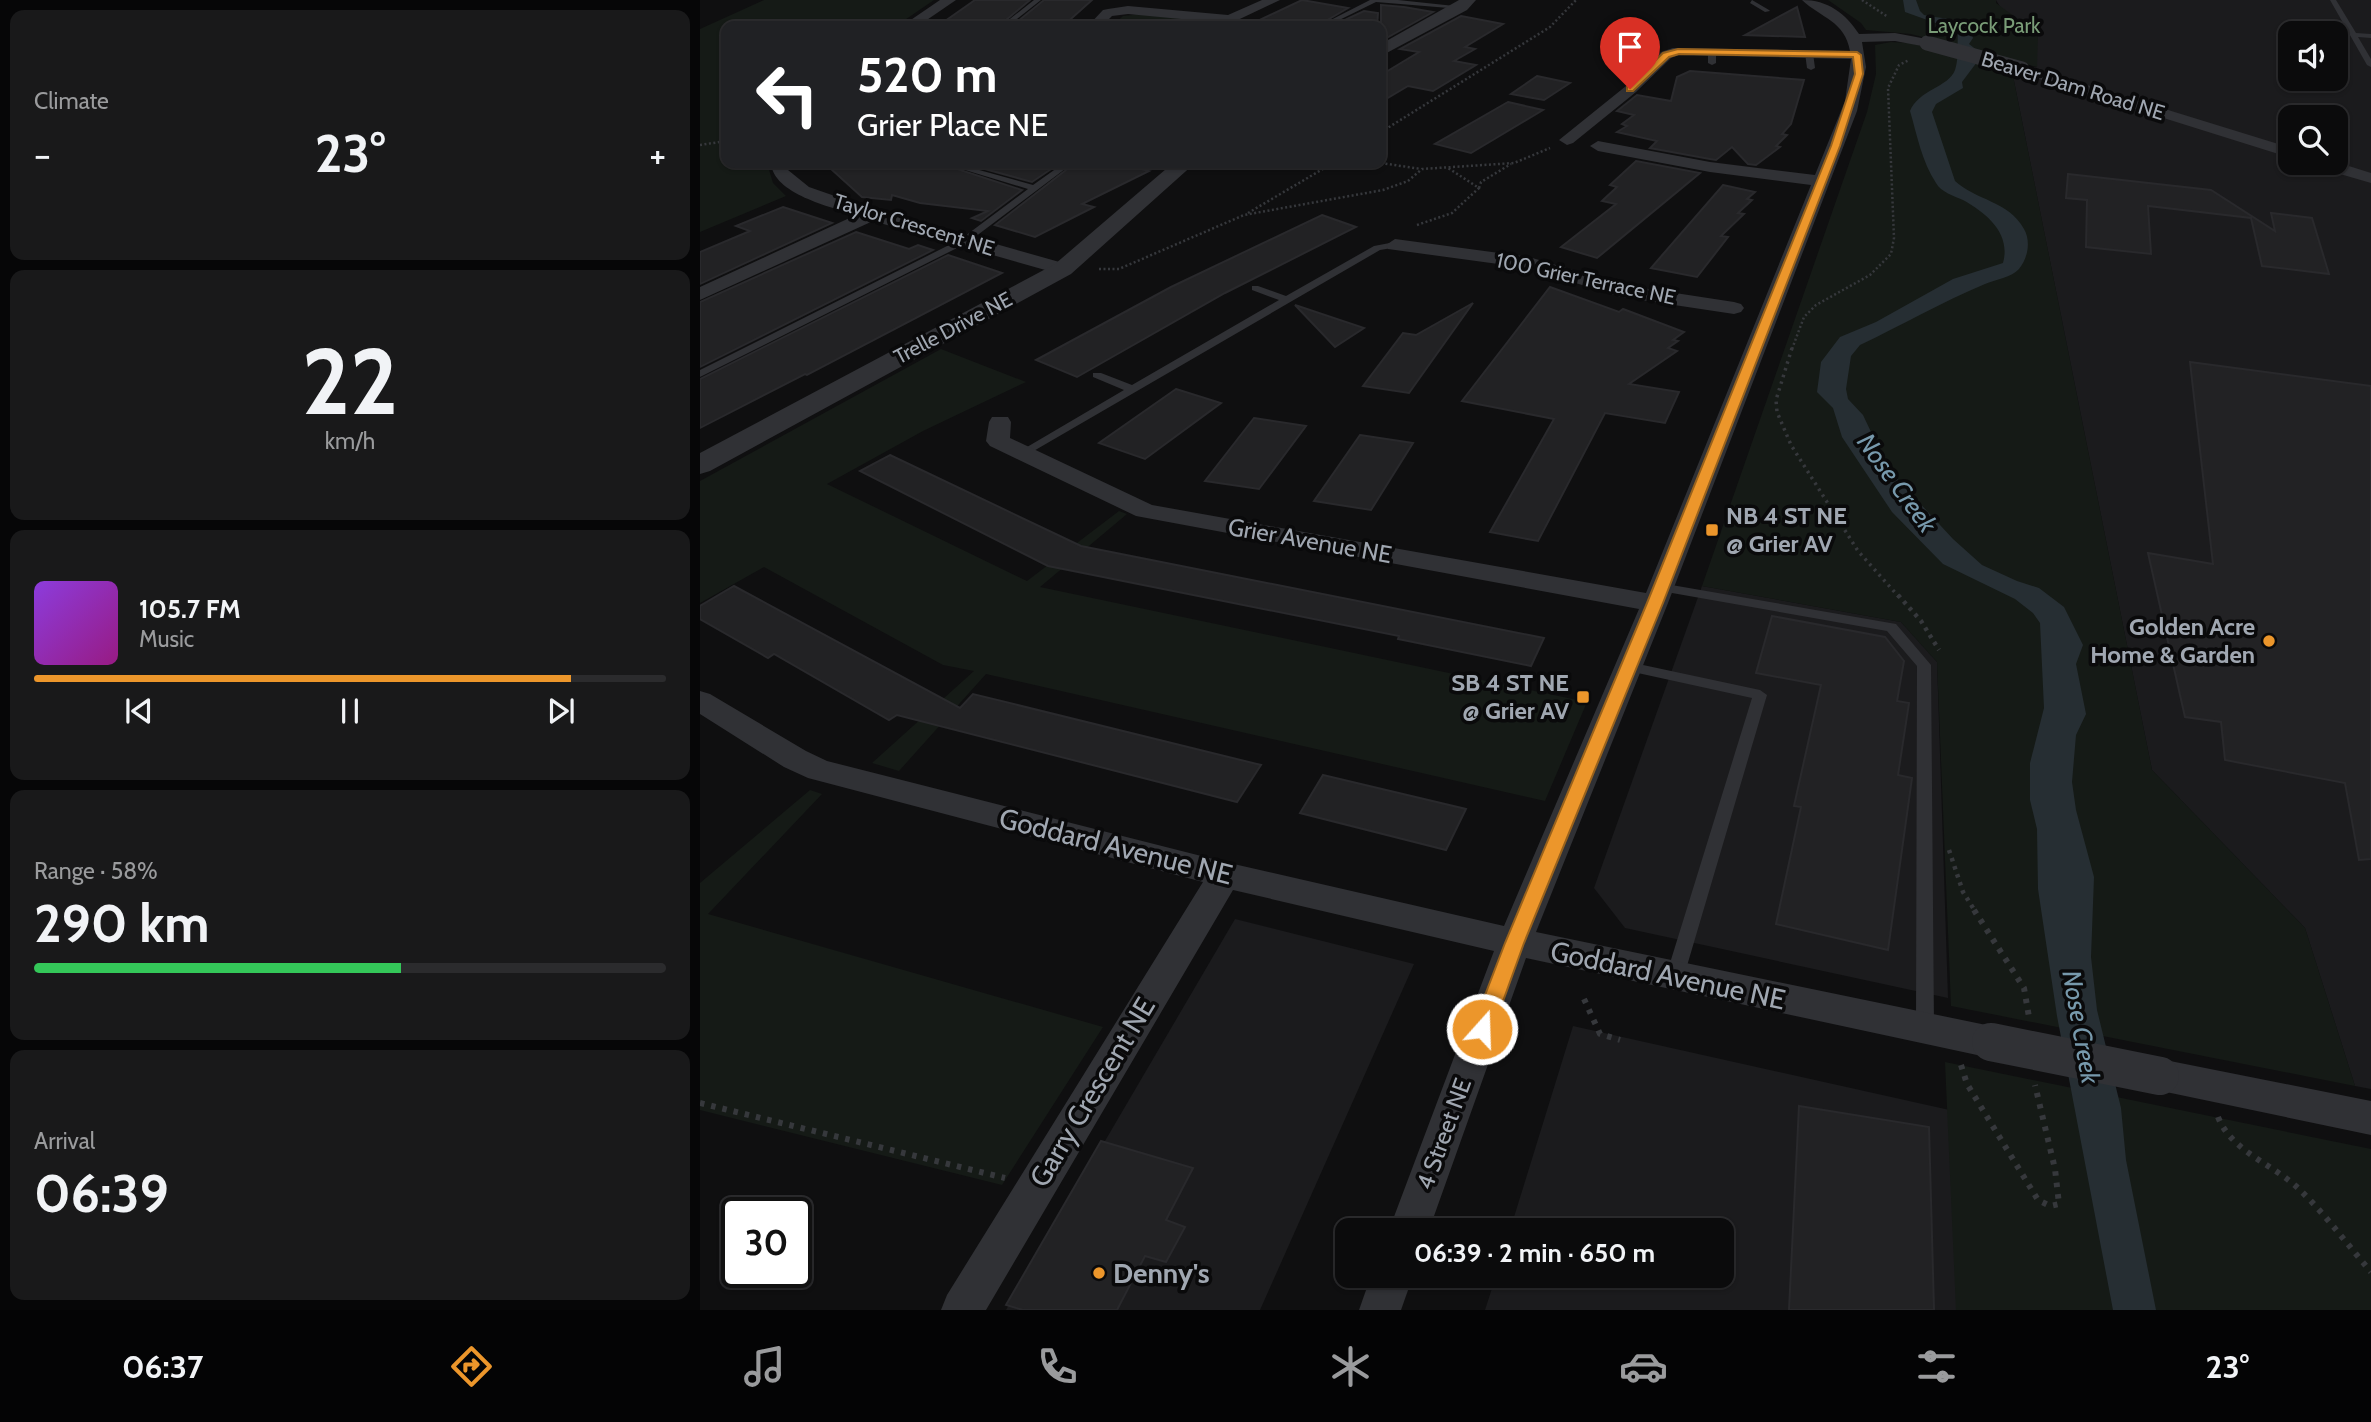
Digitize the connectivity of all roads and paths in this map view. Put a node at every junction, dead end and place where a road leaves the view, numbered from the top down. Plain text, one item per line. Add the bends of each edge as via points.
1 (949, 0) edge
2 (1038, 0) edge
3 (1273, 0) edge
4 (1374, 0) edge
5 (1576, 0) edge
6 (1809, 0) edge
7 (1862, 0) edge
8 (2333, 0) edge
9 (1752, 2) edge
10 (1464, 4) edge
11 (1767, 11) dead end
12 (1229, 19) junction
13 (1895, 20) dead end
14 (917, 21) edge
15 (1011, 21) edge
16 (1100, 21) edge
17 (1225, 21) edge
18 (1332, 21) edge
19 (2353, 35) junction
20 (2371, 36) edge
21 (1855, 46) junction
22 (1386, 48) edge
23 (1919, 57) dead end
24 (2371, 65) edge
25 (1386, 129) edge
26 (1567, 141) joint
27 (721, 142) edge
28 (700, 145) edge
29 (1598, 146) dead end
30 (2278, 149) edge
31 (1514, 163) junction
32 (1386, 164) edge
33 (1448, 167) junction
34 (780, 168) edge
35 (963, 168) edge
36 (1062, 168) edge
37 (1179, 168) edge
38 (1324, 168) edge
39 (1422, 169) junction
40 (2348, 171) edge
41 (2371, 178) edge
42 (1821, 181) junction
43 (1033, 188) junction
44 (1479, 188) junction
45 (871, 215) junction
46 (1244, 215) junction
47 (964, 241) junction
48 (1392, 245) junction
49 (1063, 269) junction
50 (1255, 288) dead end
51 (700, 294) edge
52 (1287, 300) junction
53 (1734, 307) dead end
54 (700, 374) edge
55 (1097, 375) dead end
56 (1134, 390) junction
57 (1000, 422) dead end
58 (1021, 454) junction
59 (700, 465) edge
60 (1658, 595) junction
61 (1940, 654) dead end
62 (1629, 667) junction
63 (700, 701) edge
64 (1947, 838) dead end
65 (1225, 875) junction
66 (1514, 943) junction
67 (1675, 976) junction
68 (1584, 999) dead end
69 (2030, 1024) dead end
70 (1925, 1027) junction
71 (1620, 1040) dead end
72 (1959, 1061) dead end
73 (2034, 1078) dead end
74 (700, 1103) edge
75 (2217, 1111) dead end
76 (2371, 1118) edge
77 (1034, 1187) junction
78 (1413, 1218) edge
79 (2371, 1272) edge
80 (1388, 1288) edge
81 (962, 1310) edge
82 (1380, 1310) edge

1 - 14 street
2 - 15 lane
3 - 12 street
4 - 10 lane
4 - 18 lane
5 - 25 path via 1550,27
6 - 21 street via 1847,25
7 - 13 path
8 - 19 lane
9 - 11 lane
10 - 22 street
12 - 16 street via 1128,10 1108,13
12 - 17 street
19 - 20 lane
19 - 24 lane
21 - 26 street, Beaver Dam Road NE via 1810,60 1712,57 1678,51 1666,55
21 - 30 street, Beaver Dam Road NE, bridge via 1895,37 1927,43
21 - 42 street, 4 Street NE via 1859,74 1855,93
23 - 61 path via 1899,65 1888,88 1895,238 1891,254 1870,275 1816,305 1804,317 1776,400 1791,445 1838,521 1858,551 1921,621
26 - 31 path
27 - 28 path
29 - 42 street
31 - 33 path
31 - 44 path via 1481,182
32 - 39 path
33 - 39 path
33 - 44 path
34 - 45 street, Taylor Crescent NE via 803,191
35 - 43 lane
36 - 43 lane
37 - 49 street, Trelle Drive NE
38 - 46 path
39 - 46 path via 1408,181 1382,190
40 - 41 street
42 - 60 street, 4 Street NE
43 - 47 lane
44 - 48 path via 1452,213 1416,226
45 - 47 street, Taylor Crescent NE
45 - 51 street
46 - 49 path via 1119,269
47 - 49 street, Taylor Crescent NE
47 - 54 lane
48 - 52 lane via 1377,248
48 - 53 street, 100 Grier Terrace NE via 1529,263 1621,291
49 - 59 street, Trelle Drive NE
50 - 52 lane
52 - 56 lane
55 - 56 lane
56 - 58 lane
57 - 58 street, Grier Avenue NE via 998,441
58 - 60 street, Grier Avenue NE via 1145,511
60 - 62 street, 4 Street NE
60 - 70 lane via 1891,627 1924,665
62 - 66 street, 4 Street NE
62 - 67 lane via 1760,695
63 - 65 street, Goddard Avenue NE via 819,770
64 - 69 path via 1964,891 2024,988
65 - 66 street, Goddard Avenue NE
65 - 77 street, Garry Crescent NE
66 - 67 street, Goddard Avenue NE
66 - 78 street, 4 Street NE
67 - 70 street, Goddard Avenue NE
68 - 71 path via 1600,1034
70 - 76 street, Goddard Avenue NE, bridge
72 - 73 path via 1967,1084 2038,1200 2050,1206 2059,1204 2055,1169
74 - 77 path
75 - 79 path via 2226,1132 2290,1180
77 - 81 street, Garry Crescent NE
80 - 82 street

